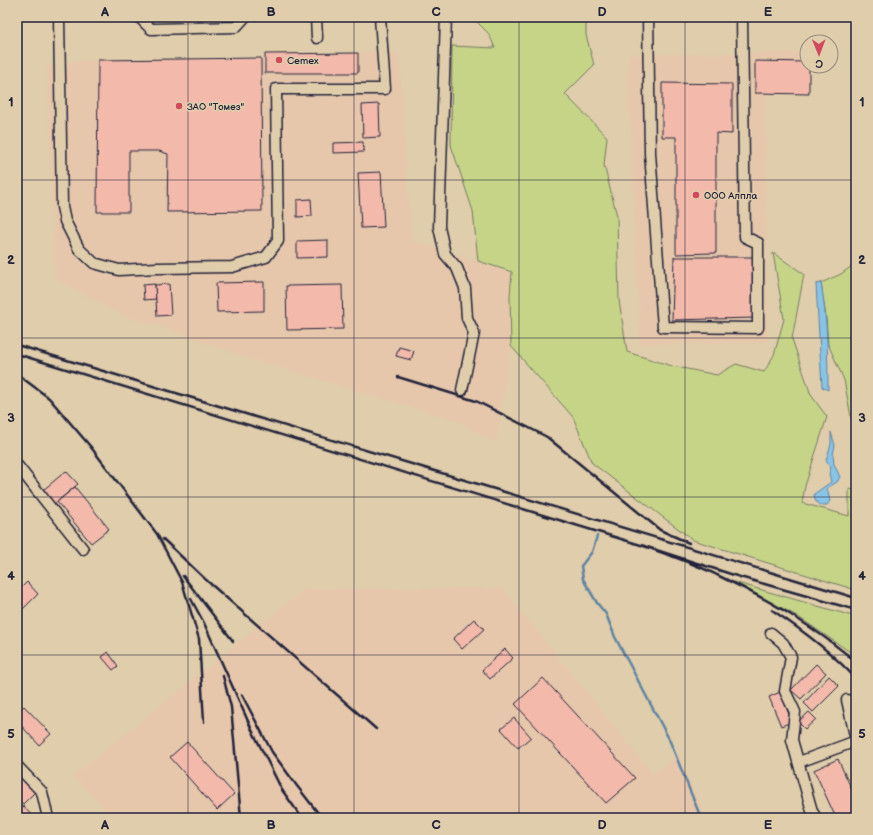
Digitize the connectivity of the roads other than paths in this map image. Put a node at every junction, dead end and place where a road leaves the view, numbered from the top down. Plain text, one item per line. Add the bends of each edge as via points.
1 (59, 17) edge
2 (139, 17) edge
3 (245, 17) edge
4 (316, 17) edge
5 (380, 17) edge
6 (446, 17) edge
7 (648, 17) edge
8 (742, 17) edge
9 (317, 38) dead end
10 (462, 390) dead end
11 (17, 465) edge
12 (83, 549) dead end
13 (771, 633) dead end
14 (847, 700) dead end
15 (856, 740) edge
16 (799, 762) junction
17 (17, 766) edge
18 (48, 817) edge
19 (816, 818) edge

1 - 5 lane via 62,207 65,221 79,249 94,263 119,270 232,267 266,256 278,242 276,89 385,89
2 - 3 lane via 150,29 236,27
4 - 9 lane
6 - 10 lane via 439,227 445,254 457,268 465,288 467,318 474,334
7 - 8 lane via 650,153 662,328 758,328 758,243 745,237
11 - 12 lane
13 - 16 lane via 783,643 792,658 785,691 795,712 792,740
14 - 15 lane
15 - 16 lane
16 - 19 lane
17 - 18 lane via 42,792

